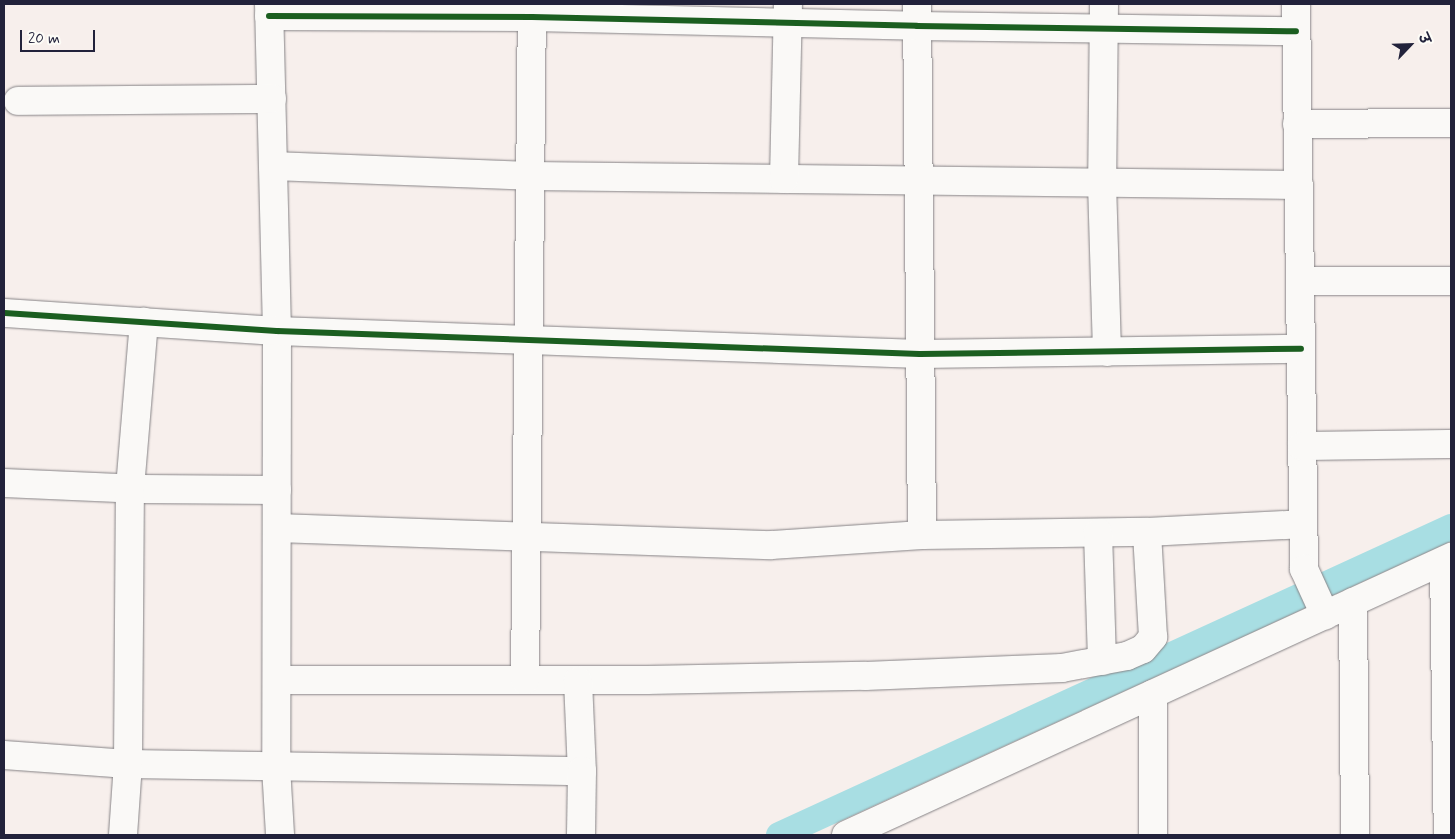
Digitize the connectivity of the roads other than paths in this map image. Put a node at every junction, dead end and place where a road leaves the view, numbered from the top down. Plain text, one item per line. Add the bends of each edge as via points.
1 (1296, 4) edge
2 (269, 10) edge
3 (532, 10) edge
4 (787, 14) edge
5 (917, 15) edge
6 (1104, 16) edge
7 (1296, 31) junction
8 (272, 99) junction
9 (18, 101) dead end
10 (1451, 123) edge
11 (1298, 124) junction
12 (274, 166) junction
13 (530, 176) junction
14 (784, 179) junction
15 (918, 182) junction
16 (1102, 183) junction
17 (1299, 185) junction
18 (1300, 281) junction
19 (1451, 281) edge
20 (4, 313) edge
21 (144, 322) junction
22 (277, 331) junction
23 (528, 339) junction
24 (1301, 349) junction
25 (1106, 352) junction
26 (920, 354) junction
27 (1451, 444) edge
28 (1302, 446) junction
29 (4, 483) edge
30 (130, 488) junction
31 (277, 490) junction
32 (1303, 524) junction
33 (277, 528) junction
34 (1098, 532) junction
35 (1147, 532) junction
36 (922, 535) junction
37 (526, 537) junction
38 (1448, 559) edge
39 (1353, 602) junction
40 (1320, 607) junction
41 (1102, 661) junction
42 (277, 680) junction
43 (525, 680) junction
44 (578, 680) junction
45 (1153, 694) junction
46 (4, 755) edge
47 (128, 764) junction
48 (276, 767) junction
49 (582, 771) junction
50 (123, 835) edge
51 (280, 835) edge
52 (581, 835) edge
53 (846, 835) edge
54 (1153, 835) edge
55 (1355, 835) edge
56 (1448, 835) edge

1 - 7 street
2 - 3 street
2 - 8 street
3 - 4 street
3 - 13 street
4 - 5 street
4 - 14 street
5 - 6 street
5 - 15 street
6 - 7 street
6 - 16 street
7 - 11 street
8 - 9 street
8 - 12 street
10 - 11 street
11 - 17 street
12 - 13 street
12 - 22 street
13 - 14 street
13 - 23 street
14 - 15 street
15 - 16 street
15 - 26 street
16 - 17 street
16 - 25 street
17 - 18 street
18 - 19 street
18 - 24 street
20 - 21 street
21 - 22 street
21 - 30 street
22 - 23 street
22 - 31 street
23 - 26 street
23 - 37 street
24 - 25 street
24 - 28 street
25 - 26 street
26 - 36 street
27 - 28 street
28 - 32 street
29 - 30 street
30 - 31 street
30 - 47 street
31 - 33 street
32 - 35 street
32 - 40 street via 1304,569
33 - 37 street
33 - 42 street
34 - 35 street
34 - 36 street
34 - 41 street
35 - 41 street via 1153,637 1144,649
36 - 37 street via 771,545
37 - 43 street
38 - 39 street
38 - 56 street
39 - 40 street
39 - 55 street
40 - 45 street
41 - 44 street via 1062,668 865,676
42 - 43 street
42 - 48 street
43 - 44 street
44 - 49 street
45 - 53 street
45 - 54 street
46 - 47 street
47 - 48 street
47 - 50 street
48 - 49 street
48 - 51 street
49 - 52 street

